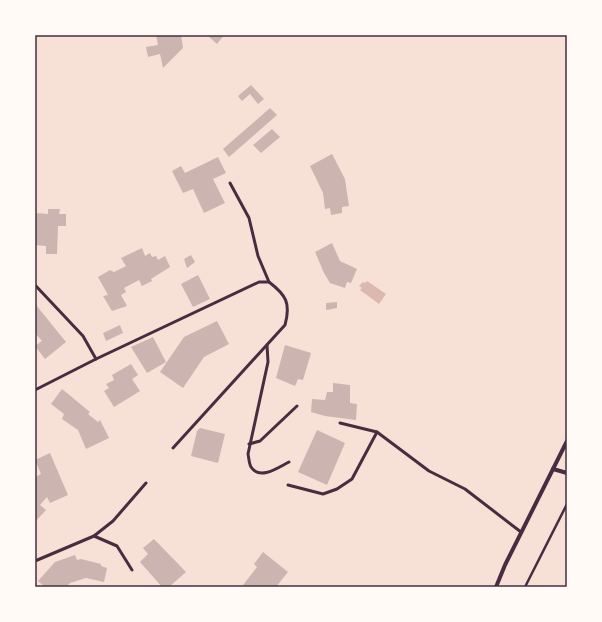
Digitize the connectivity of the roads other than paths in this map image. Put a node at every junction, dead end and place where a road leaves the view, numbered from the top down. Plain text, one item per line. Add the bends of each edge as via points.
1 (230, 183) dead end
2 (269, 282) junction
3 (35, 285) edge
4 (267, 345) junction
5 (96, 359) junction
6 (35, 390) edge
7 (297, 406) dead end
8 (340, 423) dead end
9 (377, 432) junction
10 (567, 441) edge
11 (249, 444) junction
12 (173, 448) dead end
13 (289, 462) dead end
14 (553, 469) junction
15 (567, 473) edge
16 (146, 483) dead end
17 (288, 485) dead end
18 (521, 532) junction
19 (94, 536) junction
20 (35, 561) edge
21 (132, 570) dead end
22 (496, 587) edge

1 - 2 lane via 249,218 258,256
2 - 4 lane via 285,298 289,310 285,324
2 - 5 lane via 259,282
3 - 5 lane via 83,336
4 - 11 lane via 268,362
4 - 12 lane
5 - 6 lane
7 - 11 lane via 260,441
8 - 9 lane
9 - 17 lane via 352,479 337,489 323,494
9 - 18 lane via 429,471 465,489
10 - 14 street
11 - 13 lane via 251,467 259,472 271,472
14 - 15 street
14 - 18 street
16 - 19 lane via 113,521
18 - 22 street
19 - 20 lane
19 - 21 lane via 117,546

